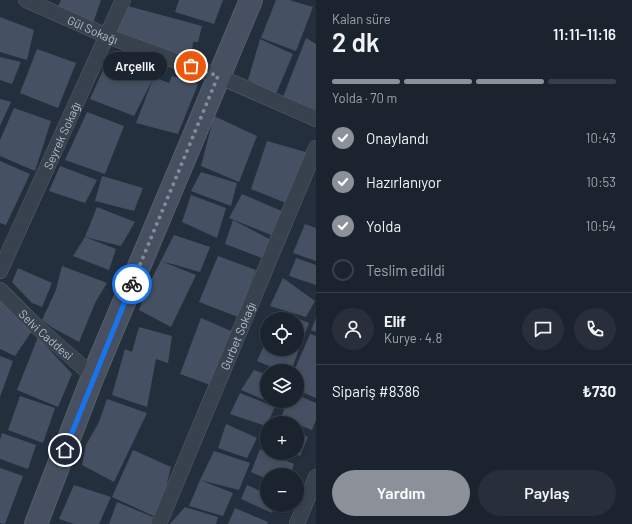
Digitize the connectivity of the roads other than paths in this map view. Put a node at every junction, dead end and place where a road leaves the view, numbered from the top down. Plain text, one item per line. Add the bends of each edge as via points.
1 (26, 0) edge
2 (123, 0) edge
3 (250, 0) edge
4 (108, 36) junction
5 (218, 76) junction
6 (316, 119) edge
7 (316, 148) edge
8 (0, 270) edge
9 (0, 290) edge
10 (93, 376) junction
11 (316, 478) edge
12 (36, 524) edge
13 (159, 524) edge
14 (297, 524) edge

1 - 4 street, Gül Sokağı
2 - 4 street, Seyrek Sokağı
3 - 5 main road
4 - 5 street, Gül Sokağı
4 - 8 street, Seyrek Sokağı
5 - 6 street, Gül Sokağı
5 - 10 main road
7 - 13 street, Gurbet Sokağı
9 - 10 street, Selvi Caddesi
10 - 12 main road
11 - 14 street

